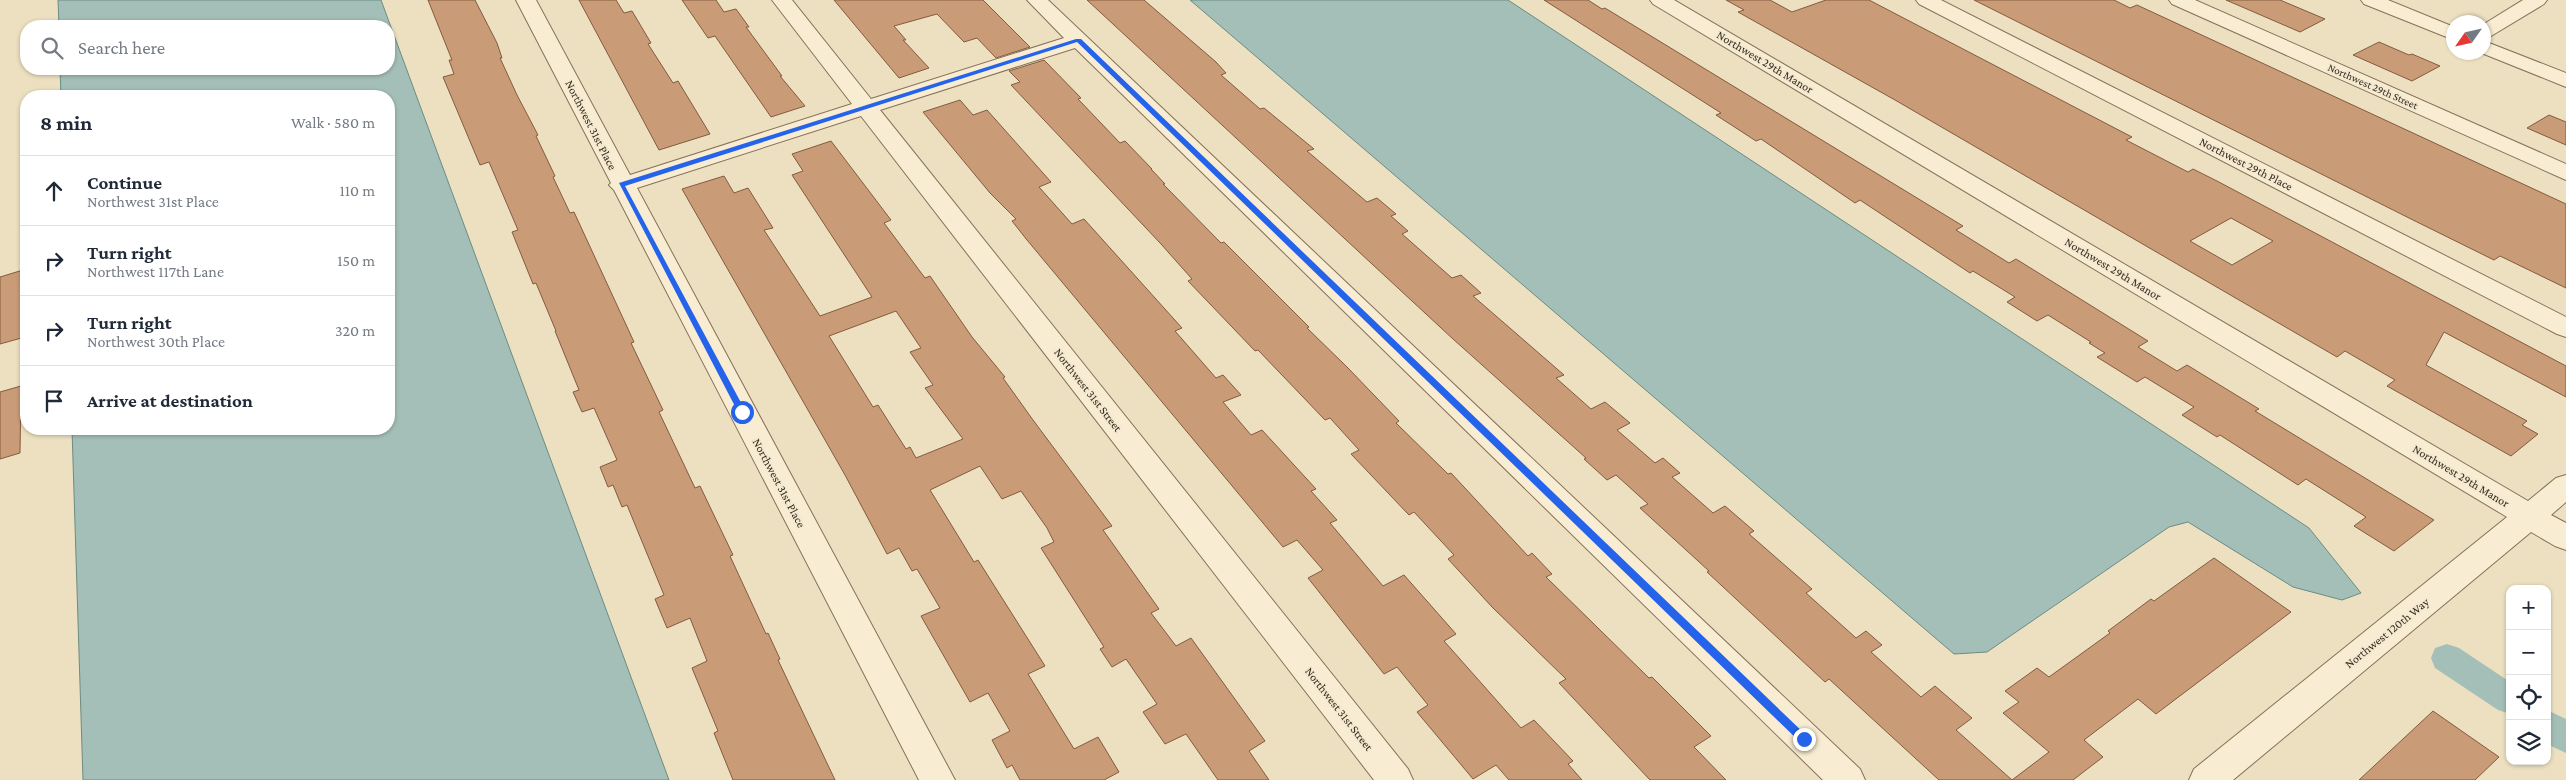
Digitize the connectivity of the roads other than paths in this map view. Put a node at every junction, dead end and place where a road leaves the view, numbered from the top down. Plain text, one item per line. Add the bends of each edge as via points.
1 (526, 0) edge
2 (782, 0) edge
3 (1037, 0) edge
4 (1660, 0) edge
5 (1926, 0) edge
6 (2179, 0) edge
7 (2371, 0) edge
8 (2537, 0) edge
9 (2491, 28) edge
10 (2446, 31) edge
11 (1078, 40) junction
12 (2491, 50) edge
13 (2566, 81) edge
14 (866, 109) junction
15 (2566, 173) edge
16 (621, 185) junction
17 (2566, 328) edge
18 (2566, 486) edge
19 (2529, 516) junction
20 (2566, 538) edge
21 (937, 780) edge
22 (1395, 780) edge
23 (1847, 780) edge
24 (2208, 780) edge

1 - 16 street, Northwest 31st Place
2 - 14 street, Northwest 31st Street
3 - 11 street
4 - 19 street, Northwest 29th Manor
5 - 17 street, Northwest 29th Place
6 - 15 street, Northwest 29th Street
7 - 10 street
8 - 9 street
11 - 14 street
11 - 23 street
12 - 13 street
14 - 16 street
14 - 22 street, Northwest 31st Street
16 - 21 street, Northwest 31st Place
18 - 19 street, Northwest 120th Way
19 - 20 street, Northwest 29th Manor
19 - 24 street, Northwest 120th Way

